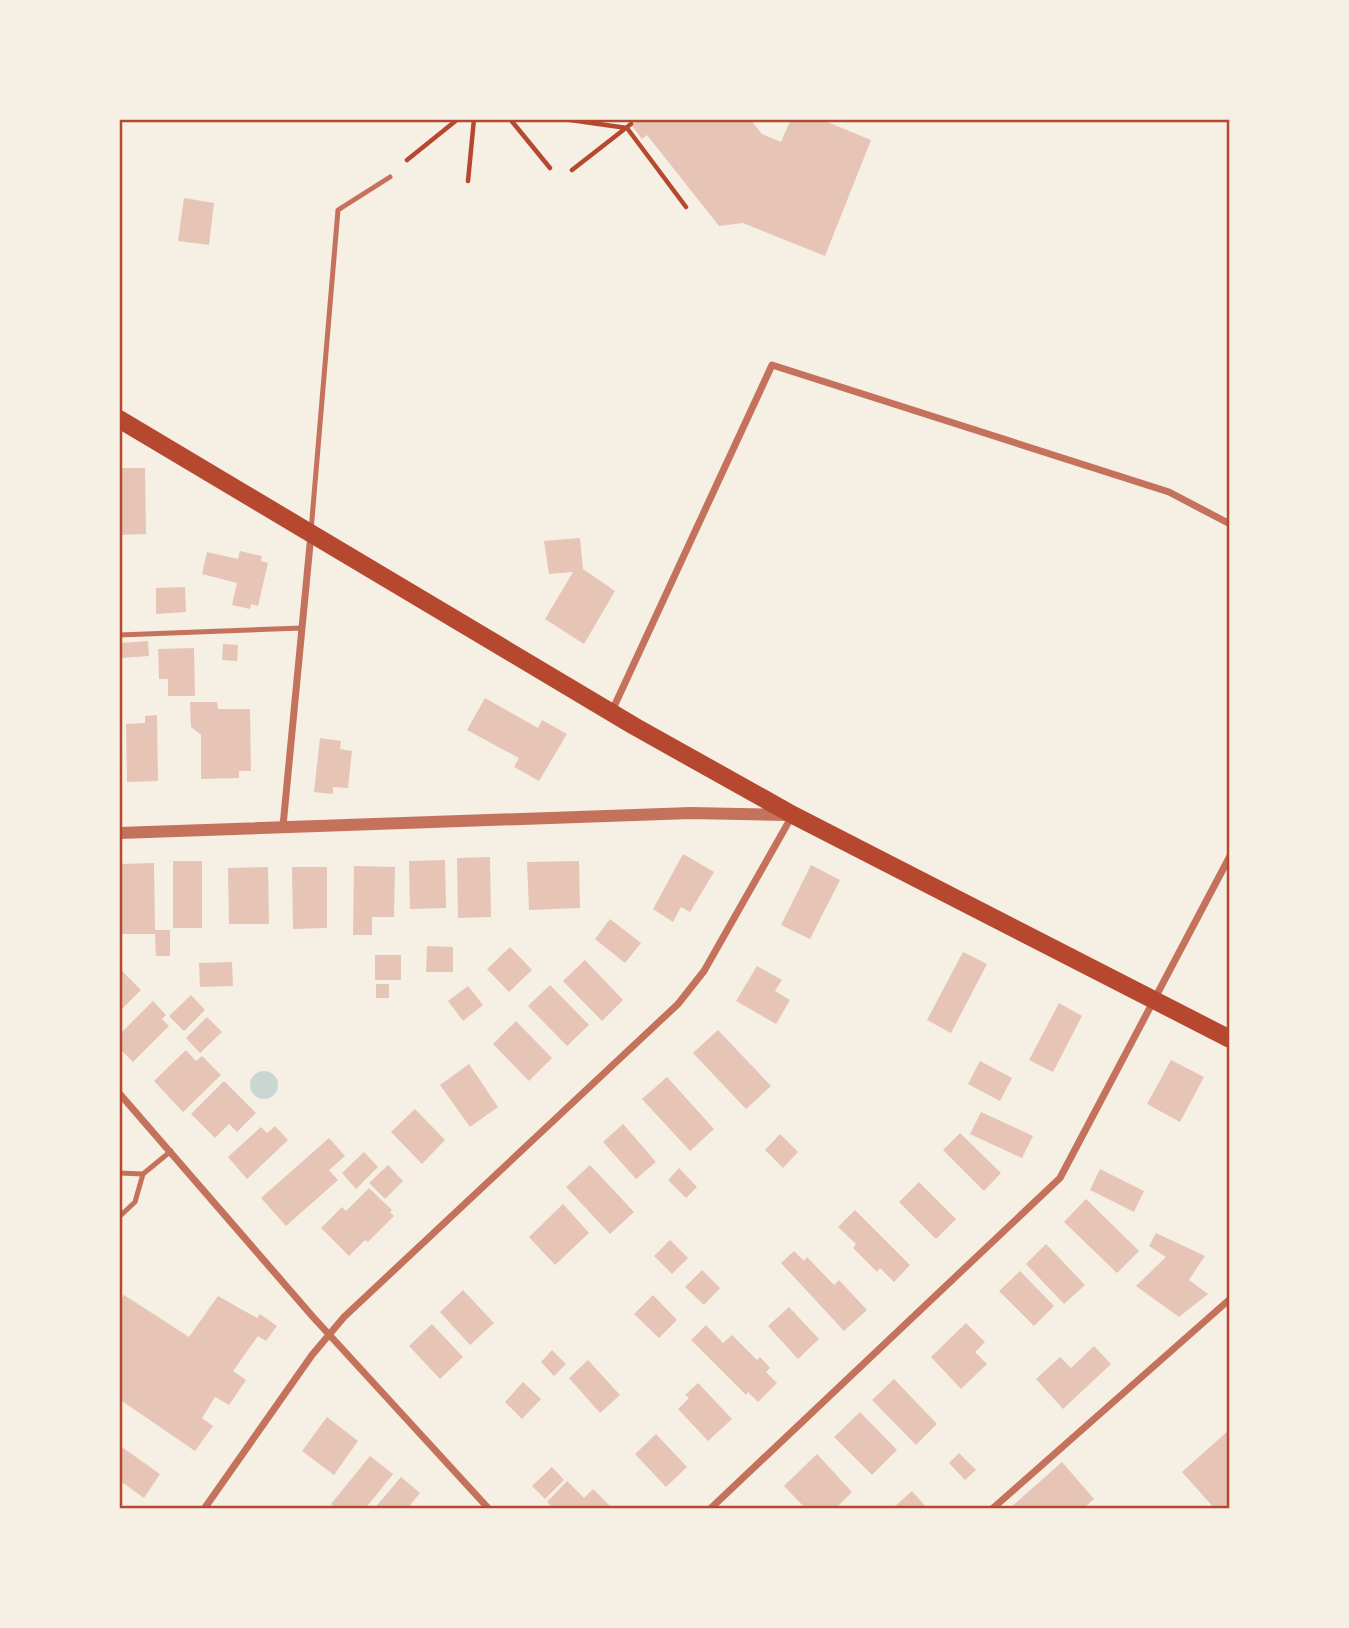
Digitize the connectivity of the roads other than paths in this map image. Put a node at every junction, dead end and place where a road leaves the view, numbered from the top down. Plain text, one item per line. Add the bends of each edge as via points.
1 (390, 177) dead end
2 (119, 419) edge
3 (138, 431) junction
4 (119, 432) edge
5 (1230, 524) edge
6 (311, 534) junction
7 (302, 628) junction
8 (119, 635) edge
9 (611, 712) junction
10 (793, 815) junction
11 (283, 826) junction
12 (119, 833) edge
13 (1230, 856) edge
14 (1156, 1000) junction
15 (1230, 1039) edge
16 (119, 1094) edge
17 (171, 1151) junction
18 (119, 1173) edge
19 (143, 1174) junction
20 (119, 1217) edge
21 (1230, 1299) edge
22 (329, 1334) junction
23 (204, 1509) edge
24 (489, 1509) edge
25 (710, 1509) edge
26 (992, 1509) edge

1 - 6 lane via 338,211
2 - 3 main road
3 - 4 street
3 - 6 main road
5 - 9 street via 1169,492 772,365
6 - 7 street
6 - 9 main road
7 - 8 lane
7 - 11 street
9 - 10 main road
10 - 11 street via 691,813
10 - 14 main road
10 - 22 street via 704,971 678,1004
11 - 12 street
13 - 14 street
14 - 15 main road
14 - 25 street via 1060,1178
16 - 17 street
17 - 19 lane
17 - 22 street
18 - 19 lane
19 - 20 lane via 135,1202
21 - 26 street
22 - 23 street
22 - 24 street

